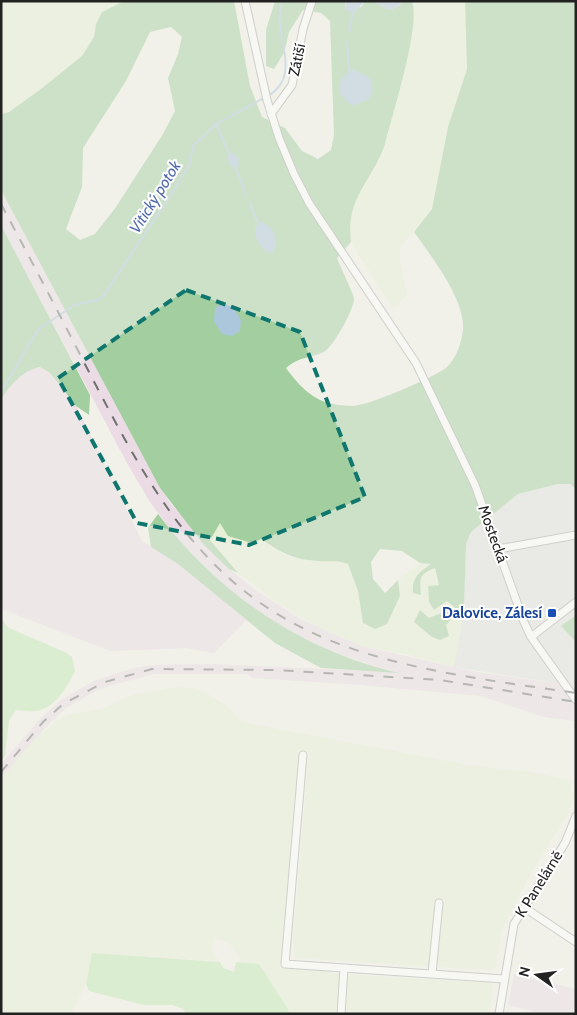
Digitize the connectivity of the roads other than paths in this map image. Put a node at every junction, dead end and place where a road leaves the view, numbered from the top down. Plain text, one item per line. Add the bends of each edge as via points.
1 (245, 1) edge
2 (312, 1) edge
3 (271, 114) junction
4 (576, 535) edge
5 (498, 549) junction
6 (576, 602) edge
7 (531, 638) junction
8 (576, 700) edge
9 (303, 755) dead end
10 (576, 816) edge
11 (440, 903) dead end
12 (524, 908) junction
13 (576, 942) edge
14 (344, 968) junction
15 (432, 973) junction
16 (504, 979) junction
17 (341, 1014) edge
18 (499, 1014) edge

1 - 3 street, Mostecká
2 - 3 street, Zátiší via 292,85
3 - 5 street, Mostecká via 286,156 309,203 416,363 475,485
4 - 5 street
5 - 7 street, Mostecká
6 - 7 street
7 - 8 street, Mostecká
9 - 14 street via 285,964
10 - 12 street, K Panelárně via 565,842
11 - 15 street
12 - 13 street
12 - 16 street, K Panelárně via 514,924
14 - 15 street
14 - 17 street
15 - 16 street
16 - 18 street, K Panelárně

